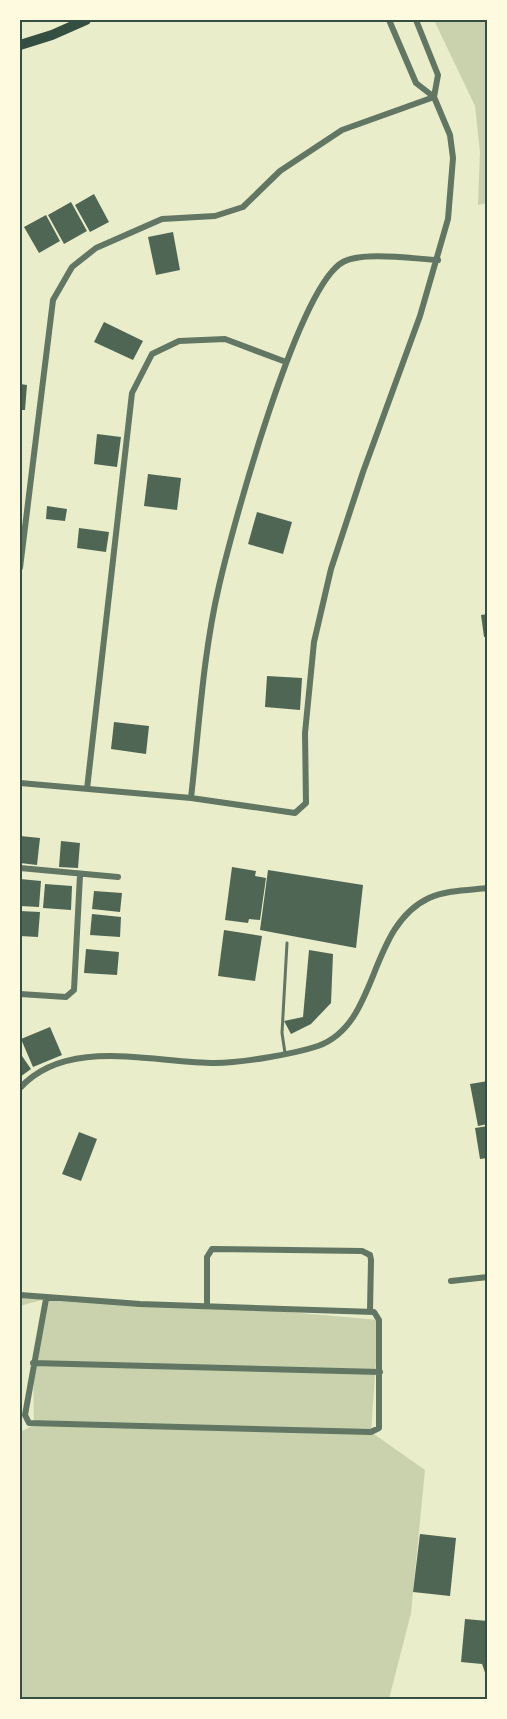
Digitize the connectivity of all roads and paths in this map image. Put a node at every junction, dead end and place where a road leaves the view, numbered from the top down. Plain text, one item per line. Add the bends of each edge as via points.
1 (86, 20) edge
2 (389, 20) edge
3 (416, 20) edge
4 (20, 45) edge
5 (434, 97) junction
6 (438, 260) junction
7 (286, 362) junction
8 (20, 568) edge
9 (20, 783) edge
10 (87, 789) junction
11 (191, 798) junction
12 (20, 868) edge
13 (80, 875) junction
14 (118, 877) dead end
15 (488, 888) edge
16 (286, 943) dead end
17 (20, 994) edge
18 (285, 1053) junction
19 (20, 1088) edge
20 (488, 1277) edge
21 (451, 1281) dead end
22 (20, 1295) edge
23 (46, 1299) junction
24 (207, 1305) junction
25 (370, 1311) junction
26 (33, 1363) junction
27 (380, 1372) junction

1 - 4 main road
2 - 5 street via 416,82
3 - 5 street via 438,75
5 - 6 street via 450,135 453,158 448,219
5 - 8 street via 342,130 280,171 243,207 215,216 162,219 96,248 72,267 52,300
6 - 7 street via 367,257 344,262 324,280
6 - 11 street via 331,569 314,642 305,733 306,803 295,813
7 - 10 street via 225,339 179,341 152,354 132,393
7 - 11 street via 249,474 218,587
9 - 10 street
10 - 11 street
12 - 13 street
13 - 14 street
13 - 17 street via 74,990 66,997
15 - 18 street via 431,897 409,911 391,932 349,1025 320,1045
16 - 18 lane via 282,1033
18 - 19 street via 218,1063 87,1056 44,1070
20 - 21 street
22 - 23 street
23 - 24 street
23 - 26 street
24 - 25 street
24 - 25 street via 207,1257 212,1249 362,1251 371,1260
25 - 27 street via 379,1320
26 - 27 street
26 - 27 street via 25,1414 29,1424 34,1425 371,1432 380,1423

